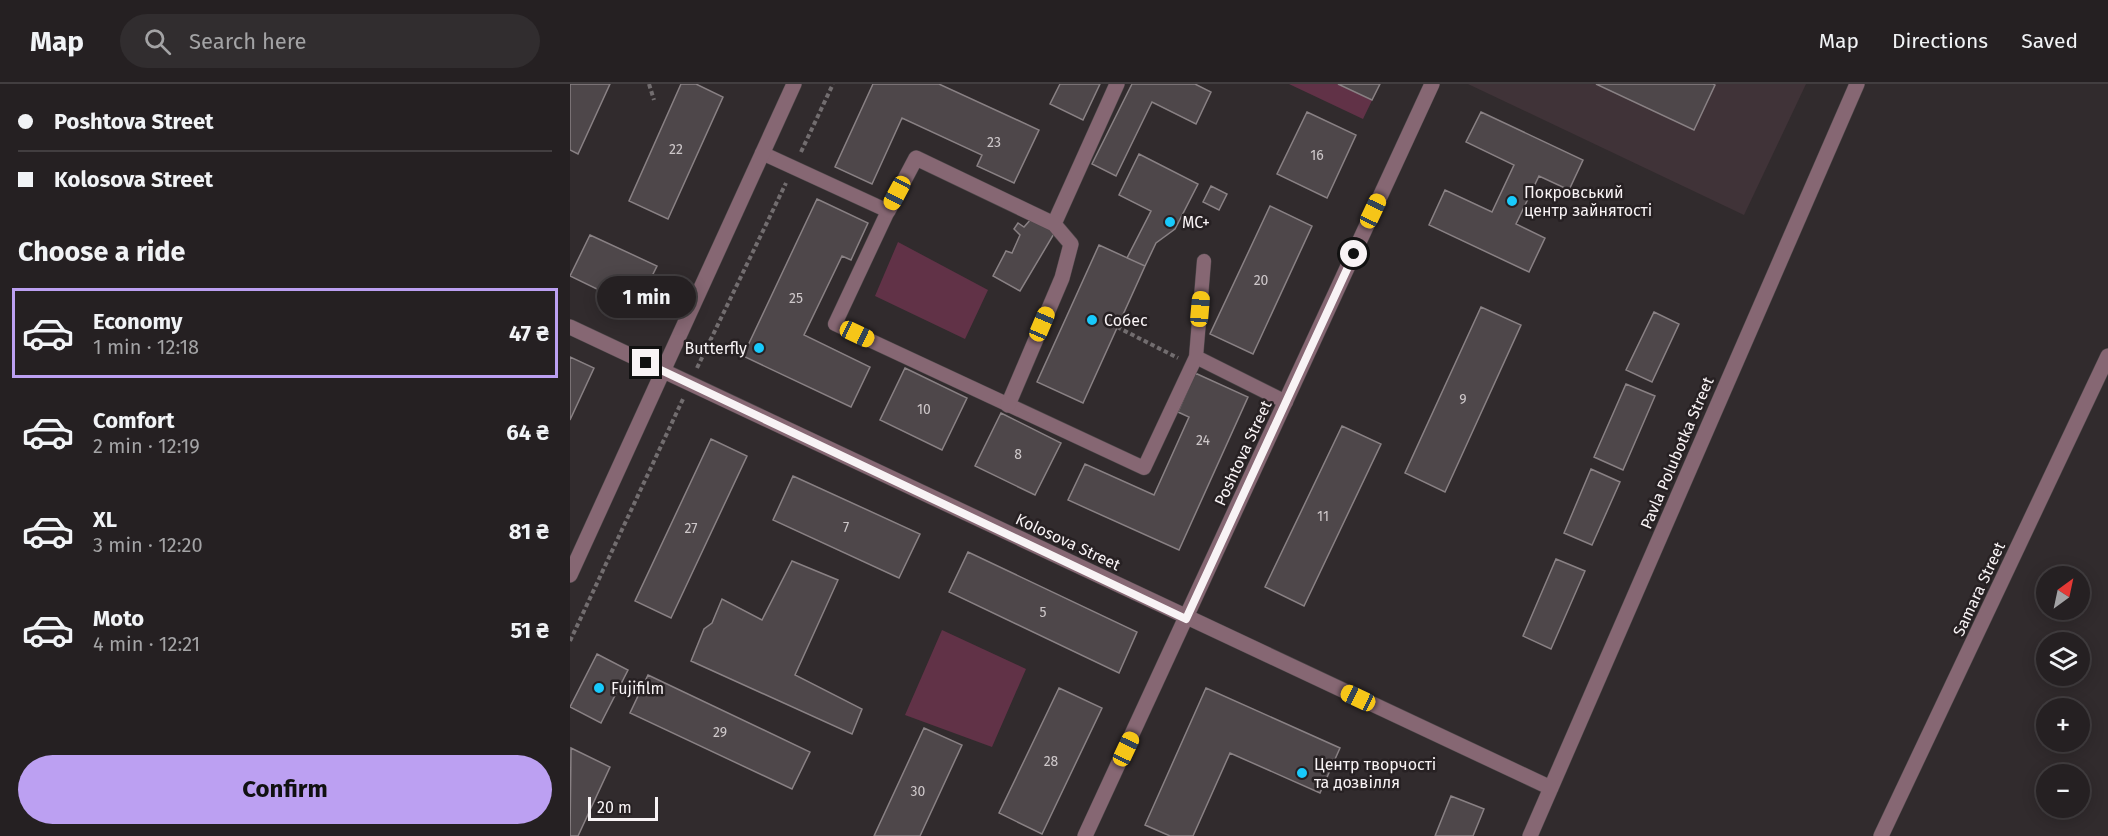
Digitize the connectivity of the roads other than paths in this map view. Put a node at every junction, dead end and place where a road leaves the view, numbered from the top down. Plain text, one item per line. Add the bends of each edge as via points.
1 (794, 84) edge
2 (1117, 84) edge
3 (1432, 84) edge
4 (1857, 84) edge
5 (762, 153) junction
6 (888, 210) junction
7 (1054, 224) junction
8 (1203, 261) dead end
9 (570, 327) edge
10 (2108, 356) edge
11 (1194, 361) junction
12 (662, 369) junction
13 (1286, 402) junction
14 (1008, 405) junction
15 (570, 574) edge
16 (1186, 619) junction
17 (1551, 788) junction
18 (1085, 836) edge
19 (1530, 836) edge
20 (1881, 836) edge

1 - 5 street
2 - 7 street
3 - 13 street, Poshtova Street
4 - 17 street, Pavla Polubotka Street
5 - 6 lane
5 - 12 street
6 - 7 street via 916,158
6 - 14 lane via 835,324
7 - 14 street via 1071,244 1062,278
8 - 11 lane
9 - 12 street, Kolosova Street
10 - 20 street, Samara Street
11 - 13 lane
11 - 14 lane via 1144,468
12 - 15 street
12 - 16 street, Kolosova Street
13 - 16 street, Poshtova Street
16 - 17 street, Kolosova Street
16 - 18 street, Poshtova Street
17 - 19 street, Pavla Polubotka Street

